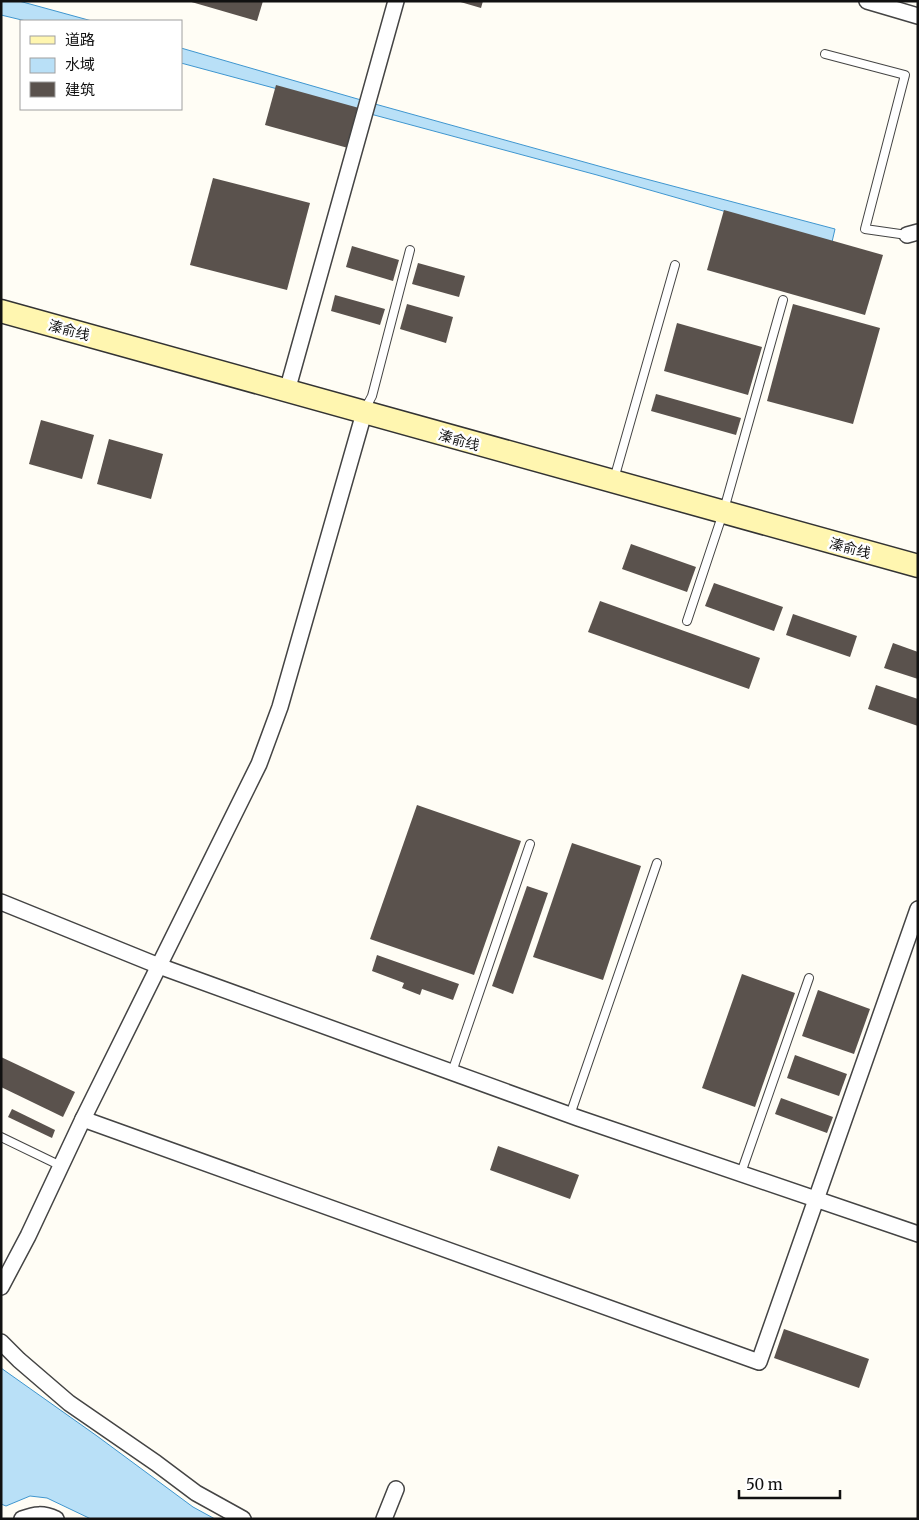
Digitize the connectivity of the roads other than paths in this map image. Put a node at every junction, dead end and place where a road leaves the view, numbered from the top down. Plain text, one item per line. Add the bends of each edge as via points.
1 (396, 1) edge
2 (867, 1) edge
3 (918, 16) edge
4 (825, 54) dead end
5 (912, 233) edge
6 (410, 250) dead end
7 (675, 265) dead end
8 (783, 300) dead end
9 (1, 312) edge
10 (287, 391) junction
11 (364, 413) junction
12 (613, 483) junction
13 (723, 513) junction
14 (918, 566) edge
15 (687, 621) dead end
16 (530, 844) dead end
17 (657, 863) dead end
18 (1, 902) edge
19 (918, 908) edge
20 (159, 966) junction
21 (810, 978) dead end
22 (452, 1072) junction
23 (570, 1115) junction
24 (83, 1119) junction
25 (1, 1137) edge
26 (61, 1166) junction
27 (741, 1173) junction
28 (817, 1199) junction
29 (918, 1234) edge
30 (1, 1287) edge
31 (1, 1342) edge
32 (396, 1489) dead end
33 (22, 1519) edge
34 (56, 1519) edge
35 (242, 1519) edge
36 (384, 1519) edge

1 - 10 street
2 - 3 street
4 - 5 lane via 905,75 865,229
6 - 11 lane via 372,396
7 - 12 lane
8 - 13 lane
9 - 10 main road, 溱俞线
10 - 11 main road, 溱俞线
11 - 12 main road, 溱俞线
11 - 20 street via 280,707 259,764
12 - 13 main road, 溱俞线
13 - 14 main road, 溱俞线
13 - 15 lane
16 - 22 lane
17 - 23 lane
18 - 20 street
19 - 28 street
20 - 22 street
20 - 24 street
21 - 27 lane
22 - 23 street
23 - 27 street
24 - 26 street
24 - 28 street via 759,1362
25 - 26 lane
26 - 30 street
27 - 28 street
28 - 29 street
31 - 35 street via 69,1403 196,1493
32 - 36 street
33 - 34 street via 45,1514

